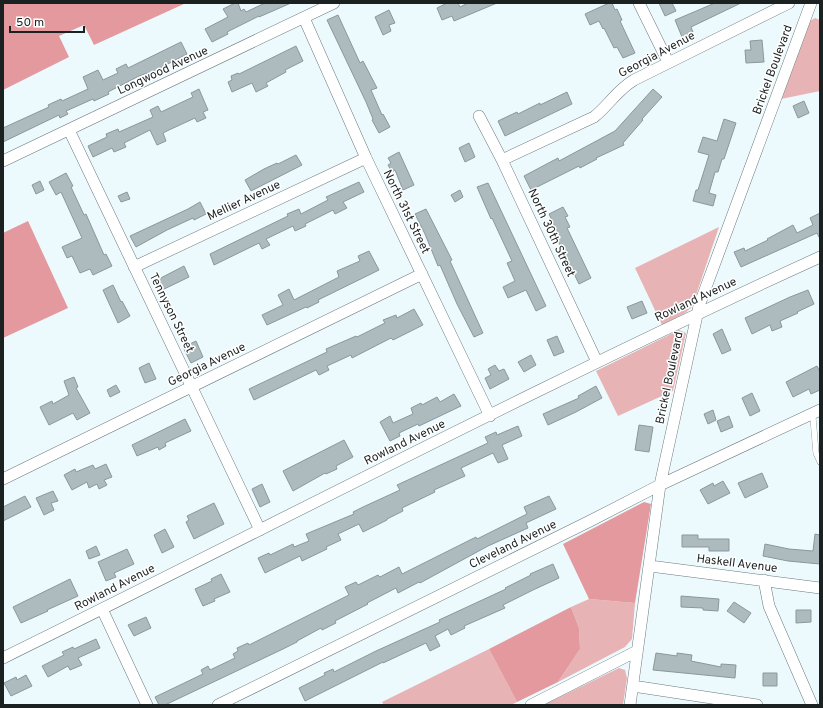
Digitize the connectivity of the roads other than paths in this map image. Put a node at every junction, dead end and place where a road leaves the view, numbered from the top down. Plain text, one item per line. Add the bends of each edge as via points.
1 (334, 3) edge
2 (639, 3) edge
3 (789, 3) edge
4 (811, 3) edge
5 (304, 18) junction
6 (668, 62) junction
7 (479, 116) dead end
8 (69, 130) junction
9 (366, 158) junction
10 (502, 160) junction
11 (3, 162) edge
12 (820, 257) edge
13 (134, 268) junction
14 (422, 274) junction
15 (697, 313) junction
16 (597, 362) junction
17 (192, 387) junction
18 (816, 412) edge
19 (490, 416) junction
20 (820, 462) edge
21 (3, 479) edge
22 (660, 485) junction
23 (260, 530) junction
24 (650, 566) junction
25 (764, 580) junction
26 (820, 588) edge
27 (102, 609) junction
28 (638, 652) junction
29 (3, 658) edge
30 (634, 686) junction
31 (146, 705) edge
32 (218, 705) edge
33 (531, 705) edge
34 (630, 705) edge
35 (757, 705) edge
36 (812, 705) edge

1 - 5 street, Longwood Avenue
2 - 6 street
3 - 6 street, Georgia Avenue
4 - 15 street, Brickel Boulevard
5 - 8 street, Longwood Avenue
5 - 9 street, North 31st Street
6 - 10 street, Georgia Avenue via 620,88 603,110 594,117
7 - 10 street, North 30th Street
8 - 11 street, Longwood Avenue
8 - 13 street, Tennyson Street
9 - 13 street, Mellier Avenue
9 - 14 street, North 31st Street
10 - 16 street, North 30th Street
12 - 15 street, Rowland Avenue
13 - 17 street, Tennyson Street
14 - 17 street, Georgia Avenue
14 - 19 street, North 31st Street
15 - 16 street, Rowland Avenue
15 - 22 street, Brickel Boulevard
16 - 19 street, Rowland Avenue
17 - 21 street, Georgia Avenue
17 - 23 street, Tennyson Street
18 - 20 lane via 813,418 816,453
18 - 22 street, Cleveland Avenue
19 - 23 street, Rowland Avenue
22 - 24 street, Brickel Boulevard
22 - 32 street, Cleveland Avenue
23 - 27 street, Rowland Avenue
24 - 25 street, Haskell Avenue
24 - 28 street, Brickel Boulevard
25 - 26 street, Haskell Avenue
25 - 36 street via 769,606
27 - 29 street, Rowland Avenue
27 - 31 street
28 - 30 street, Brickel Boulevard
28 - 33 street
30 - 34 street, Brickel Boulevard
30 - 35 street

